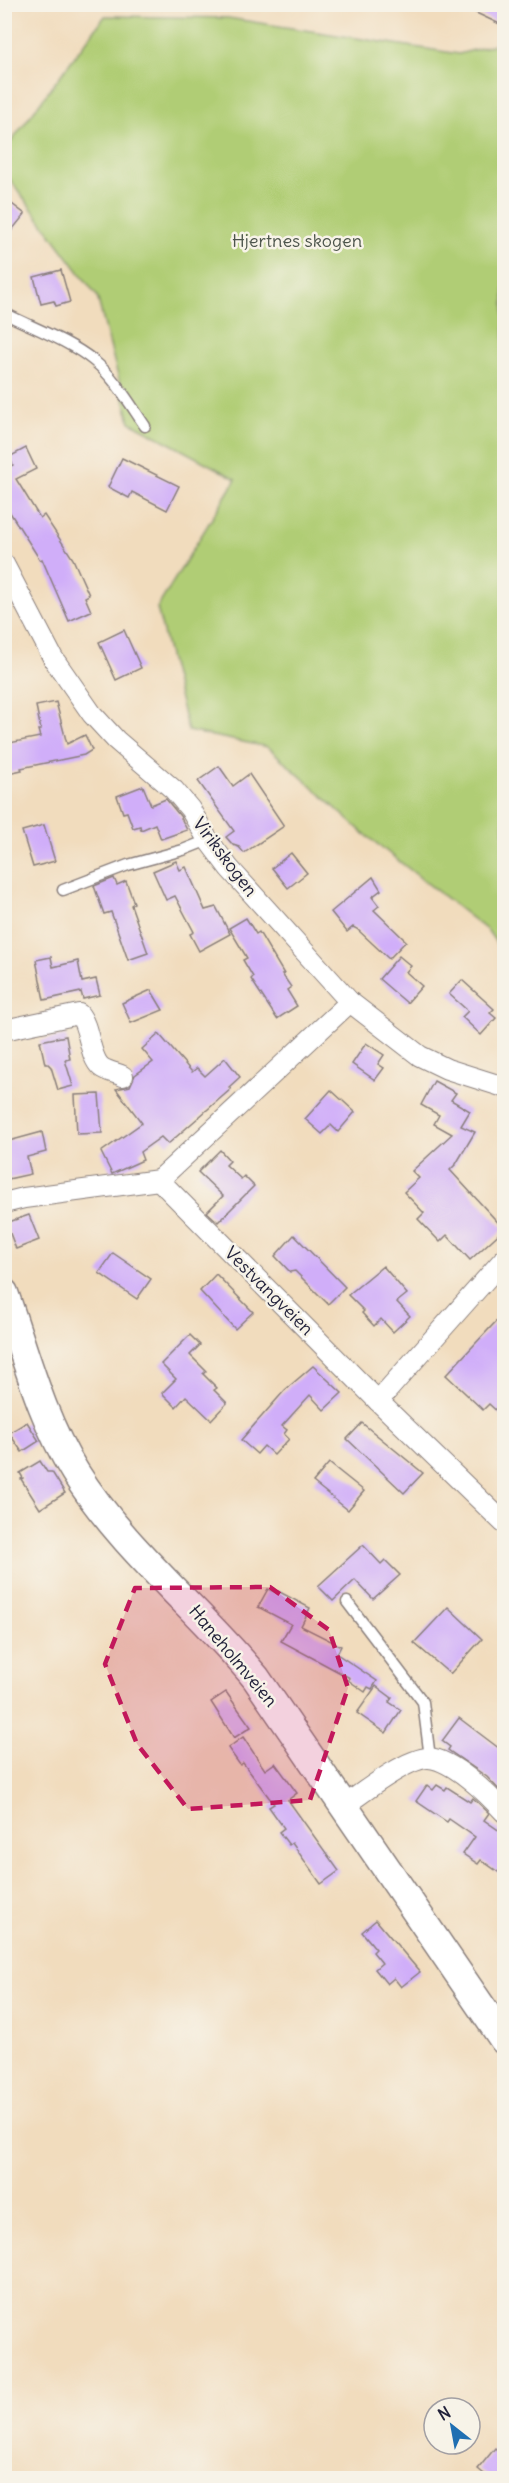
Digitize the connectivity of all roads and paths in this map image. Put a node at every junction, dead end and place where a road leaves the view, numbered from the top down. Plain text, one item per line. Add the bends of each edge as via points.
1 (4, 313) edge
2 (145, 426) dead end
3 (4, 564) edge
4 (208, 840) junction
5 (63, 890) dead end
6 (350, 1002) junction
7 (4, 1030) edge
8 (123, 1076) dead end
9 (504, 1088) edge
10 (159, 1180) junction
11 (4, 1203) edge
12 (504, 1259) edge
13 (4, 1293) edge
14 (378, 1401) junction
15 (504, 1523) edge
16 (347, 1602) dead end
17 (430, 1758) junction
18 (344, 1806) junction
19 (504, 1812) edge
20 (504, 2040) edge

1 - 2 lane via 74,347 95,362
3 - 4 street, Virikskogen via 68,682 116,740 174,790
4 - 5 lane
4 - 6 street, Virikskogen via 252,895
6 - 9 street, Virikskogen via 420,1056
6 - 10 street
7 - 8 street via 79,1014 96,1062
10 - 11 street
10 - 14 street, Vestvangveien
12 - 14 street
13 - 18 main road, Haneholmveien via 48,1418 84,1486 117,1528 256,1678
14 - 15 street, Vestvangveien
16 - 17 lane via 423,1702
17 - 18 street via 417,1760
17 - 19 street via 458,1771
18 - 20 main road, Haneholmveien

